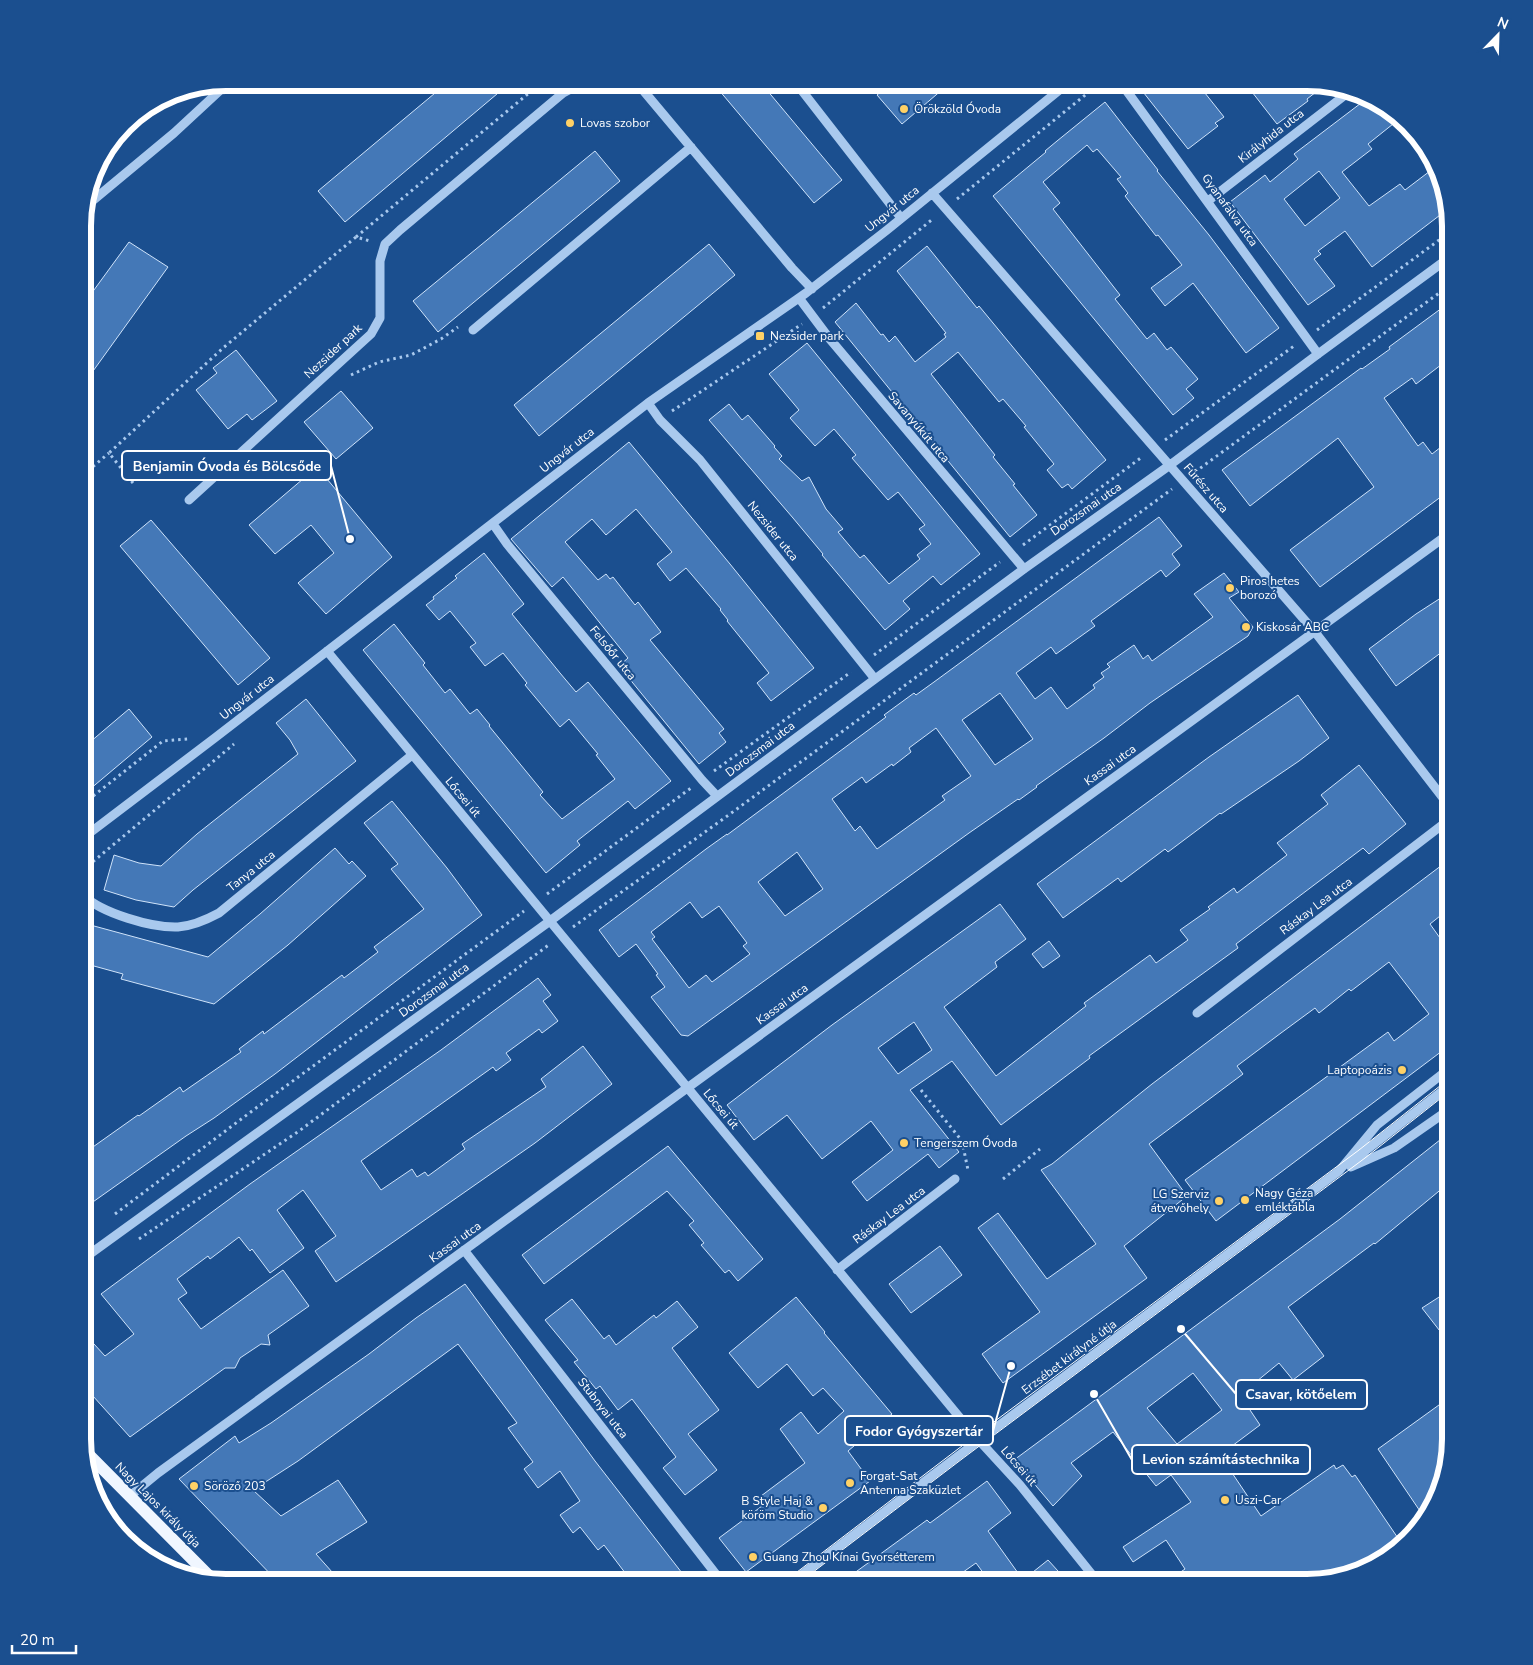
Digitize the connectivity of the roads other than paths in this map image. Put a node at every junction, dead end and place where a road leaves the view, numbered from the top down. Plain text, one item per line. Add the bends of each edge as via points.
1 (217, 92) edge
2 (565, 92) edge
3 (645, 92) edge
4 (803, 92) edge
5 (1057, 92) edge
6 (1128, 92) edge
7 (1343, 96) edge
8 (691, 147) junction
9 (932, 193) junction
10 (94, 199) edge
11 (1208, 201) junction
12 (901, 218) junction
13 (1442, 263) edge
14 (812, 289) junction
15 (799, 298) junction
16 (473, 330) road end
17 (1318, 354) junction
18 (648, 403) junction
19 (1170, 465) junction
20 (189, 500) dead end
21 (493, 524) junction
22 (1442, 539) edge
23 (1024, 569) junction
24 (1314, 632) junction
25 (327, 651) junction
26 (875, 679) junction
27 (412, 755) junction
28 (717, 796) junction
29 (1442, 797) edge
30 (1442, 825) edge
31 (91, 831) edge
32 (91, 903) edge
33 (550, 921) junction
34 (1197, 1013) dead end
35 (1442, 1074) edge
36 (687, 1088) junction
37 (1442, 1091) edge
38 (1442, 1115) edge
39 (1339, 1172) junction
40 (955, 1180) dead end
41 (464, 1250) junction
42 (91, 1252) edge
43 (837, 1270) junction
44 (979, 1440) junction
45 (93, 1459) edge
46 (130, 1496) junction
47 (205, 1572) edge
48 (716, 1574) edge
49 (803, 1574) edge
50 (1092, 1574) edge

1 - 10 street
2 - 20 street, Nezsider park via 385,244 380,261 380,318 370,334
3 - 8 street
4 - 12 street
5 - 9 street, Ungvár utca
6 - 11 street, Gyanafalva utca
7 - 11 street, Királyhida utca
8 - 14 street
8 - 16 street
9 - 12 street, Ungvár utca
9 - 19 street, Fűrész utca
11 - 17 street, Gyanafalva utca
12 - 14 street, Ungvár utca
13 - 17 street, Dorozsmai utca
14 - 15 street, Ungvár utca
15 - 18 street, Ungvár utca
15 - 23 street, Savanyúkút utca
17 - 19 street, Dorozsmai utca
18 - 21 street, Ungvár utca
18 - 26 street, Nezsider utca via 660,420 700,460
19 - 23 street, Dorozsmai utca
19 - 24 street, Fűrész utca
21 - 25 street, Ungvár utca
21 - 28 street, Felsőőr utca
22 - 24 street, Kassai utca
23 - 26 street, Dorozsmai utca
24 - 29 street, Fűrész utca
24 - 36 street, Kassai utca
25 - 27 street, Lőcsei út
25 - 31 street, Ungvár utca
26 - 28 street, Dorozsmai utca
27 - 32 street, Tanya utca via 219,913 201,923 178,927 148,925
27 - 33 street, Lőcsei út
28 - 33 street, Dorozsmai utca
30 - 34 street, Ráskay Lea utca
33 - 36 street, Lőcsei út
33 - 42 street, Dorozsmai utca
35 - 39 street, Erzsébet királyné útja via 1377,1125
36 - 41 street, Kassai utca
36 - 43 street, Lőcsei út
37 - 39 street
38 - 39 street, Erzsébet királyné útja via 1394,1148
39 - 44 street, Erzsébet királyné útja
40 - 43 street, Ráskay Lea utca
41 - 46 street, Kassai utca
41 - 48 street, Stubnyai utca
43 - 44 street, Lőcsei út
44 - 49 street, Erzsébet királyné útja
44 - 50 street, Lőcsei út
45 - 46 main road, Nagy Lajos király útja
46 - 47 main road, Nagy Lajos király útja

